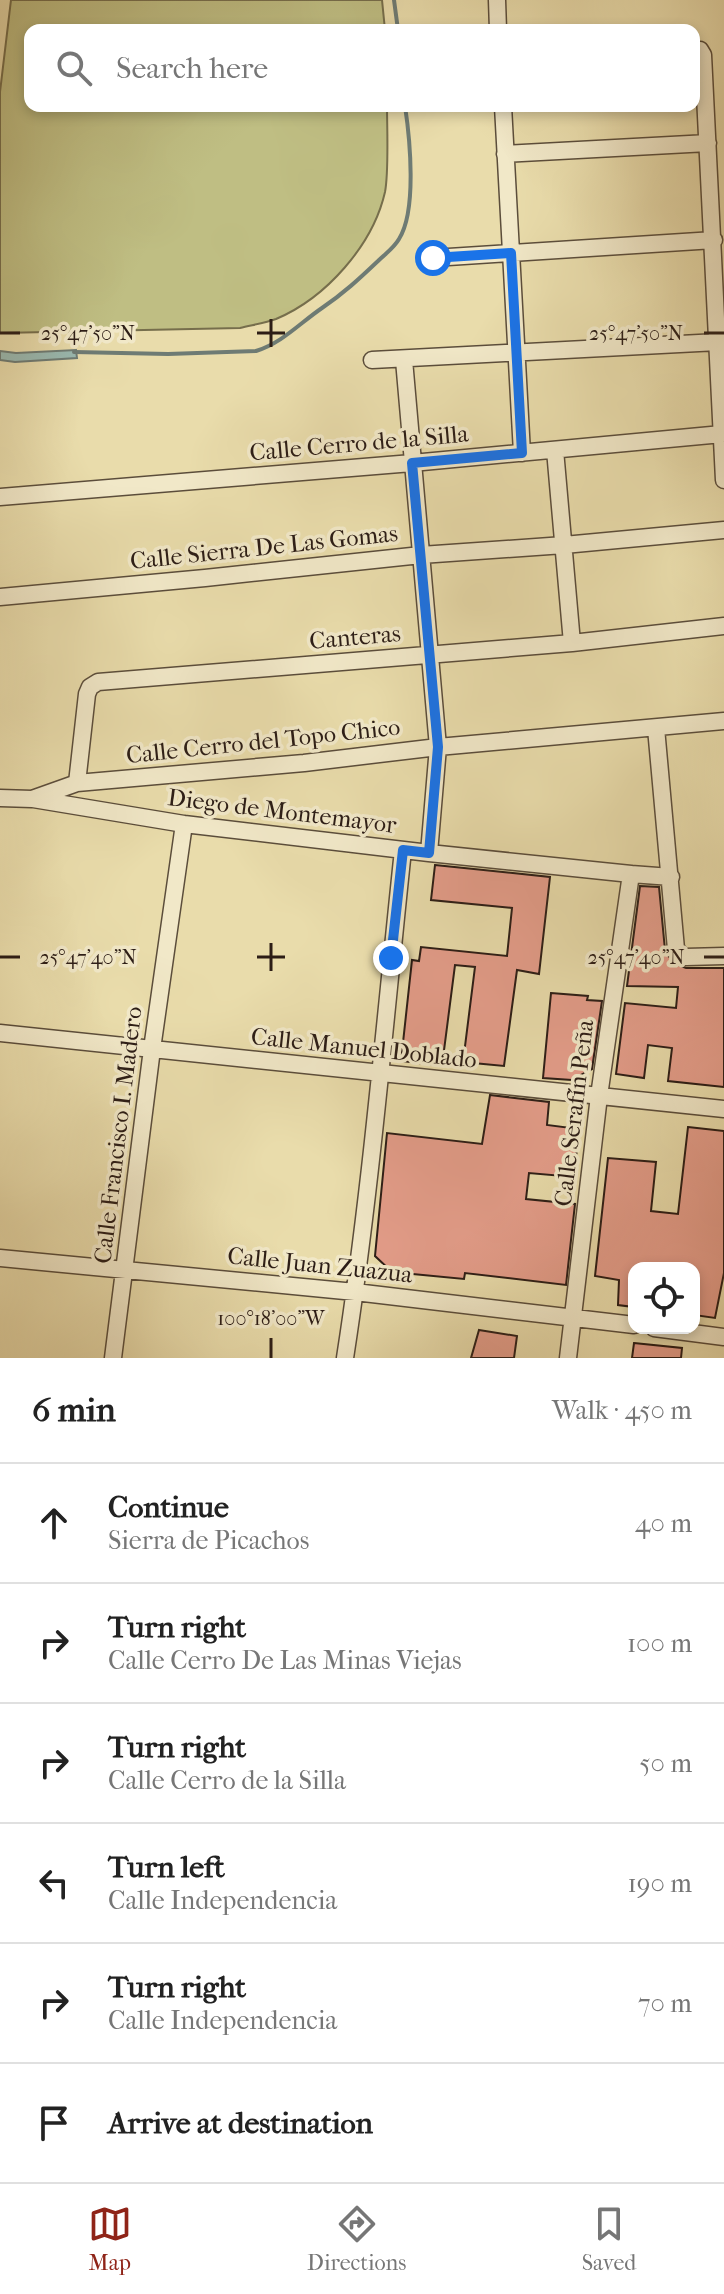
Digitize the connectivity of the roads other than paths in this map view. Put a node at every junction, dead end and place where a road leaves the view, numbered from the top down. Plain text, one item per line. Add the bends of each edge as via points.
1 (497, 0) edge
2 (498, 24) edge
3 (700, 62) edge
4 (503, 112) edge
5 (708, 143) junction
6 (505, 154) junction
7 (718, 203) edge
8 (714, 240) junction
9 (511, 253) junction
10 (433, 258) dead end
11 (718, 342) junction
12 (516, 353) junction
13 (372, 360) dead end
14 (404, 360) junction
15 (722, 393) edge
16 (722, 434) junction
17 (555, 450) junction
18 (522, 453) junction
19 (412, 463) junction
20 (724, 480) edge
21 (0, 497) edge
22 (724, 530) edge
23 (564, 545) junction
24 (421, 555) junction
25 (0, 597) edge
26 (724, 626) edge
27 (572, 643) junction
28 (430, 654) junction
29 (724, 721) edge
30 (656, 728) junction
31 (438, 747) junction
32 (77, 783) junction
33 (0, 798) edge
34 (32, 799) junction
35 (184, 824) junction
36 (403, 850) junction
37 (429, 853) junction
38 (631, 874) junction
39 (671, 877) junction
40 (724, 956) edge
41 (0, 1033) edge
42 (152, 1049) junction
43 (380, 1074) junction
44 (599, 1096) junction
45 (724, 1109) edge
46 (0, 1258) edge
47 (125, 1270) junction
48 (355, 1292) junction
49 (573, 1317) junction
50 (628, 1324) edge
51 (700, 1334) edge
52 (724, 1337) edge
53 (113, 1358) edge
54 (345, 1358) edge
55 (568, 1358) edge

1 - 2 street
3 - 5 street
4 - 6 street
5 - 6 street
5 - 7 street
6 - 9 street
7 - 8 street
8 - 9 street
8 - 11 street
9 - 10 street
9 - 12 street
11 - 12 street
11 - 15 street
12 - 14 street
12 - 18 street
13 - 14 street
14 - 19 street
15 - 16 street
16 - 17 street, Calle Cerro de la Silla
16 - 20 street
17 - 18 street, Calle Cerro de la Silla
17 - 23 street
18 - 19 street, Calle Cerro de la Silla
19 - 21 street, Calle Cerro de la Silla
19 - 24 street
22 - 23 street, Calle Sierra De Las Gomas
23 - 24 street, Calle Sierra De Las Gomas
23 - 27 street
24 - 25 street, Calle Sierra De Las Gomas
24 - 28 street
26 - 27 street, Canteras
27 - 28 street, Canteras
28 - 31 street
28 - 32 street, Canteras via 98,682 87,694
29 - 30 street, Calle Cerro del Topo Chico
30 - 31 street, Calle Cerro del Topo Chico
30 - 39 street
31 - 32 street, Calle Cerro del Topo Chico
31 - 37 street
32 - 34 street, Calle Cerro del Topo Chico
33 - 34 street, Calle Cerro del Topo Chico
34 - 35 street, Diego de Montemayor
35 - 36 street, Diego de Montemayor
35 - 42 street, Calle Francisco I. Madero
36 - 37 street, Diego de Montemayor
36 - 43 street
37 - 38 street, Diego de Montemayor
38 - 39 street, Diego de Montemayor
38 - 44 street, Calle Serafín Peña
39 - 40 street via 676,949 682,956
41 - 42 street, Calle Manuel Doblado
42 - 43 street, Calle Manuel Doblado
42 - 47 street, Calle Francisco I. Madero
43 - 44 street, Calle Manuel Doblado
43 - 48 street
44 - 45 street, Calle Manuel Doblado
44 - 49 street, Calle Serafín Peña
46 - 47 street, Calle Juan Zuazua
47 - 48 street, Calle Juan Zuazua
47 - 53 street, Calle Francisco I. Madero
48 - 49 street, Calle Juan Zuazua
48 - 54 street
49 - 50 street, Calle Juan Zuazua
49 - 55 street, Calle Serafín Peña
51 - 52 street

